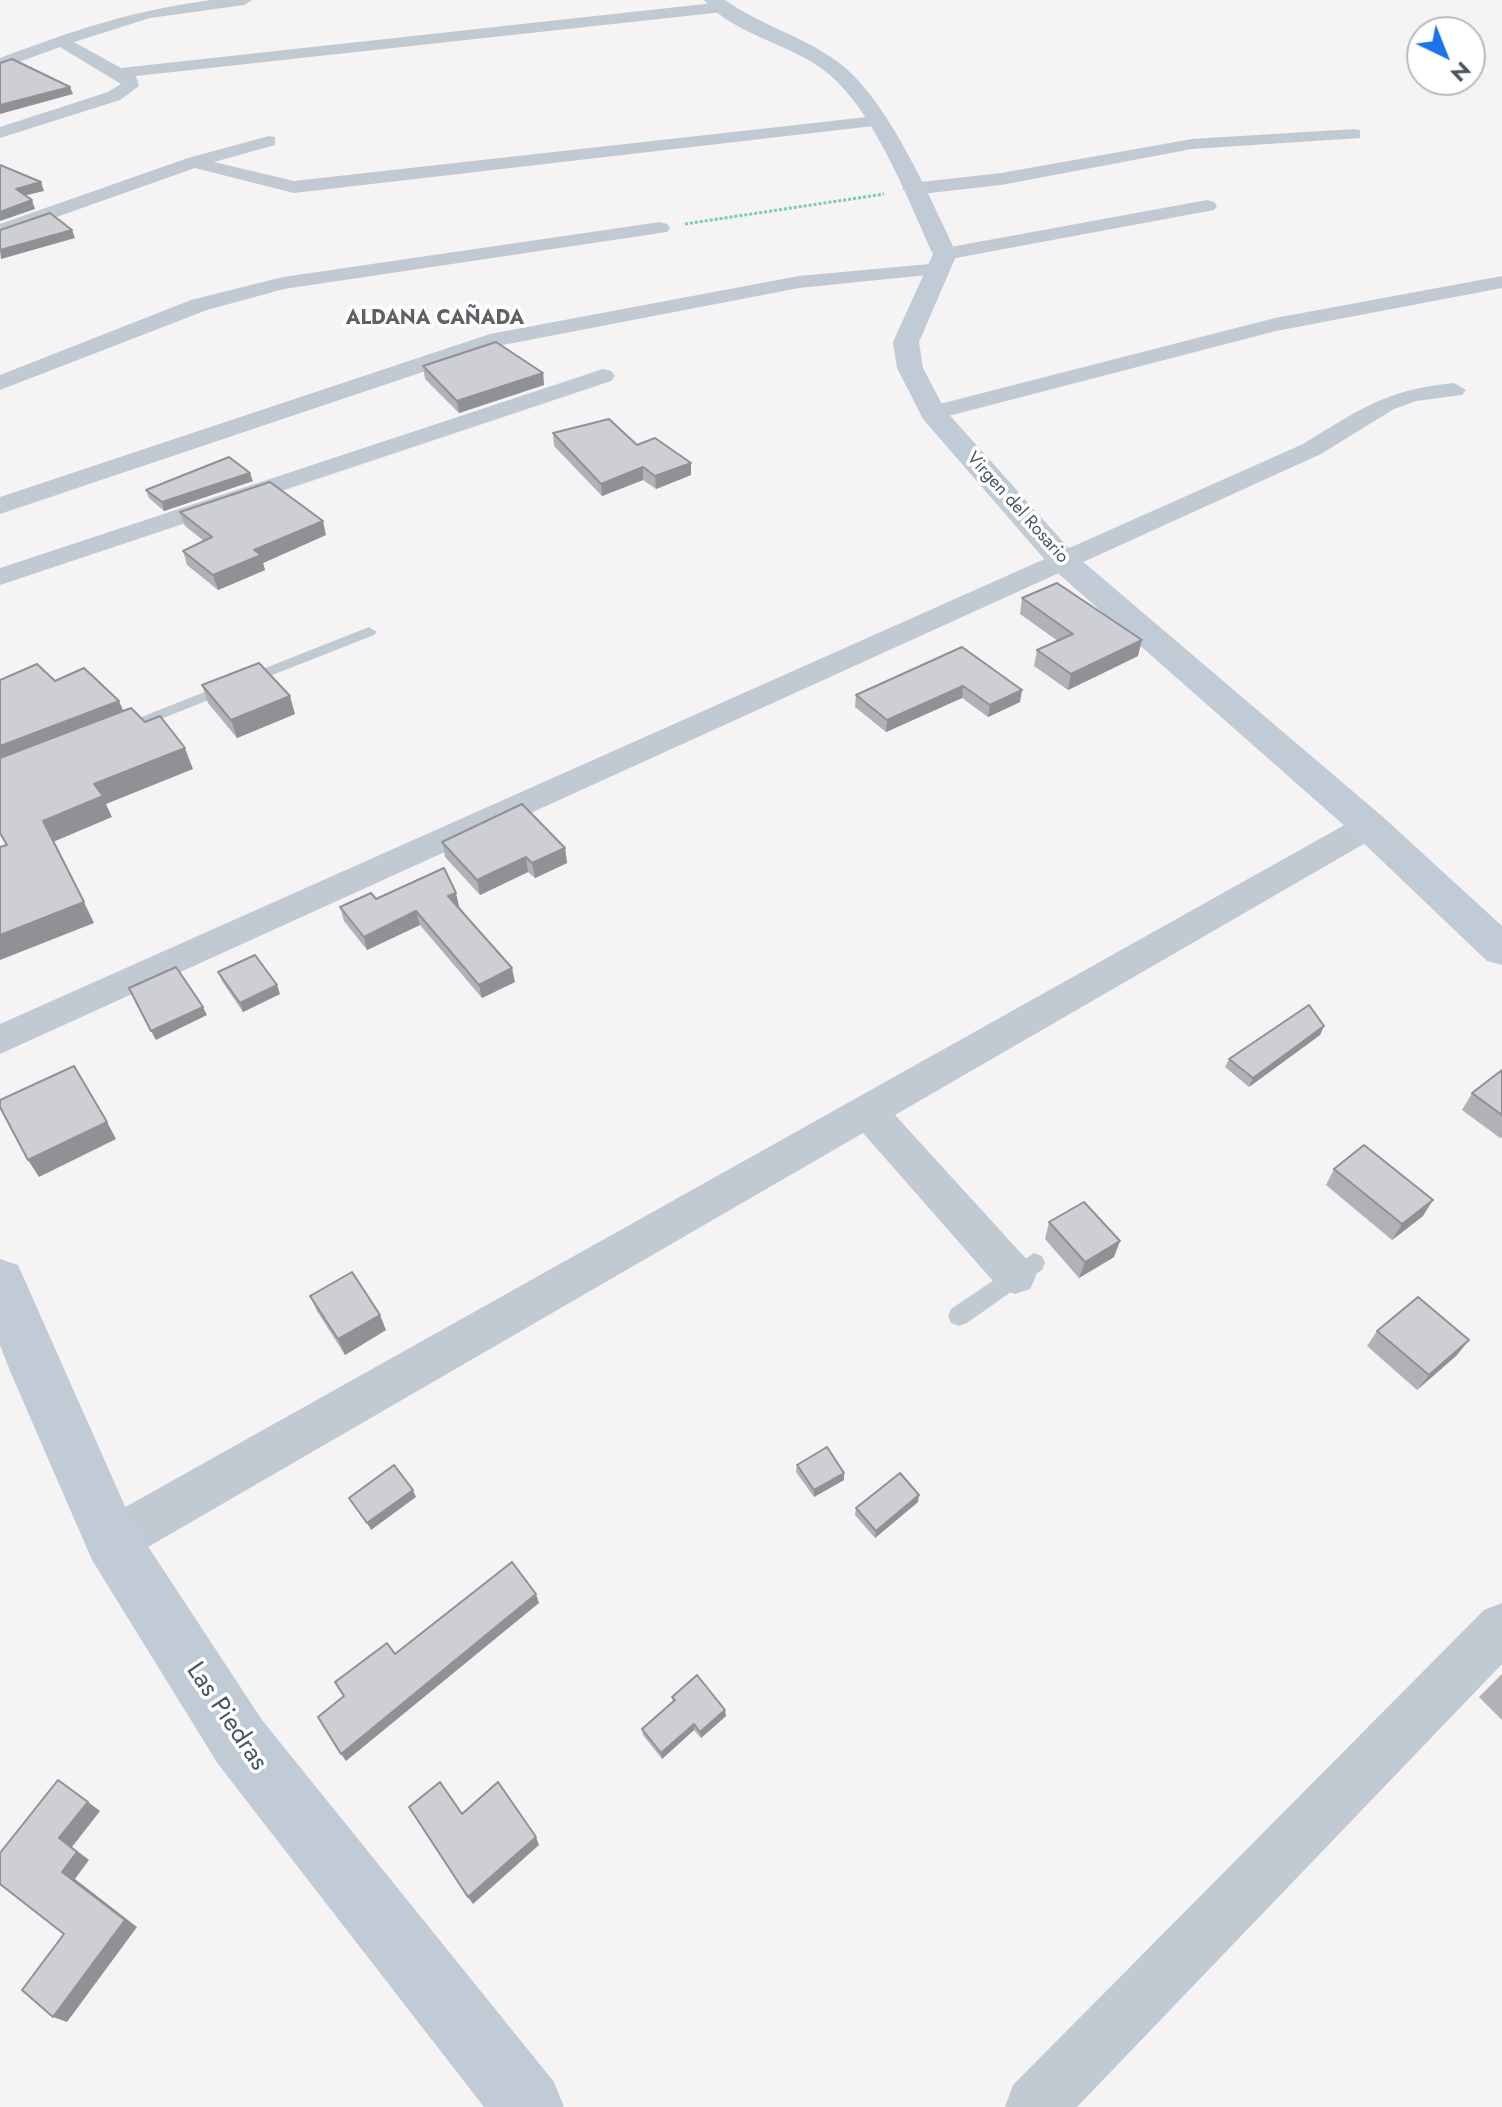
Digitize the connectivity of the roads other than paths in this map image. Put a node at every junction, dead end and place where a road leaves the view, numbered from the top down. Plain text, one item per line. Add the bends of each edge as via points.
1 (244, 0) edge
2 (718, 4) edge
3 (61, 41) junction
4 (0, 64) edge
5 (119, 73) junction
6 (876, 121) junction
7 (0, 133) edge
8 (1354, 134) dead end
9 (269, 141) dead end
10 (195, 162) junction
11 (912, 189) junction
12 (1207, 206) dead end
13 (660, 228) road end
14 (0, 231) edge
15 (942, 261) junction
16 (1502, 282) edge
17 (603, 376) dead end
18 (0, 383) edge
19 (1454, 390) dead end
20 (933, 413) junction
21 (0, 506) edge
22 (1063, 561) junction
23 (0, 577) edge
24 (369, 632) dead end
25 (103, 735) edge
26 (1369, 826) junction
27 (1502, 950) edge
28 (0, 1040) edge
29 (867, 1111) junction
30 (1024, 1269) joint
31 (0, 1280) edge
32 (959, 1316) dead end
33 (112, 1541) junction
34 (1502, 1628) edge
35 (529, 2107) edge
36 (1035, 2107) edge

1 - 3 street via 150,13
2 - 5 street
2 - 6 street via 831,66 850,81
3 - 4 street
3 - 5 street
5 - 7 street via 129,79 124,91
6 - 10 street via 294,187
6 - 11 street
8 - 11 street via 1192,144 1001,179
9 - 10 street
10 - 14 street
11 - 15 street
12 - 15 street
13 - 18 street via 283,283 199,305
15 - 20 street, Virgen del Rosario via 906,342 910,368
15 - 21 street via 799,282 498,339
16 - 20 street via 1275,325
17 - 23 street
19 - 22 street via 1412,394 1386,404 1312,449
20 - 22 street, Virgen del Rosario
22 - 26 street, Virgen del Rosario
22 - 28 street
24 - 25 lane
26 - 27 street, Virgen del Rosario
26 - 29 street
29 - 30 street
29 - 33 street
30 - 32 lane
31 - 33 street, Las Piedras
33 - 35 street, Las Piedras via 240,1742
34 - 36 street

